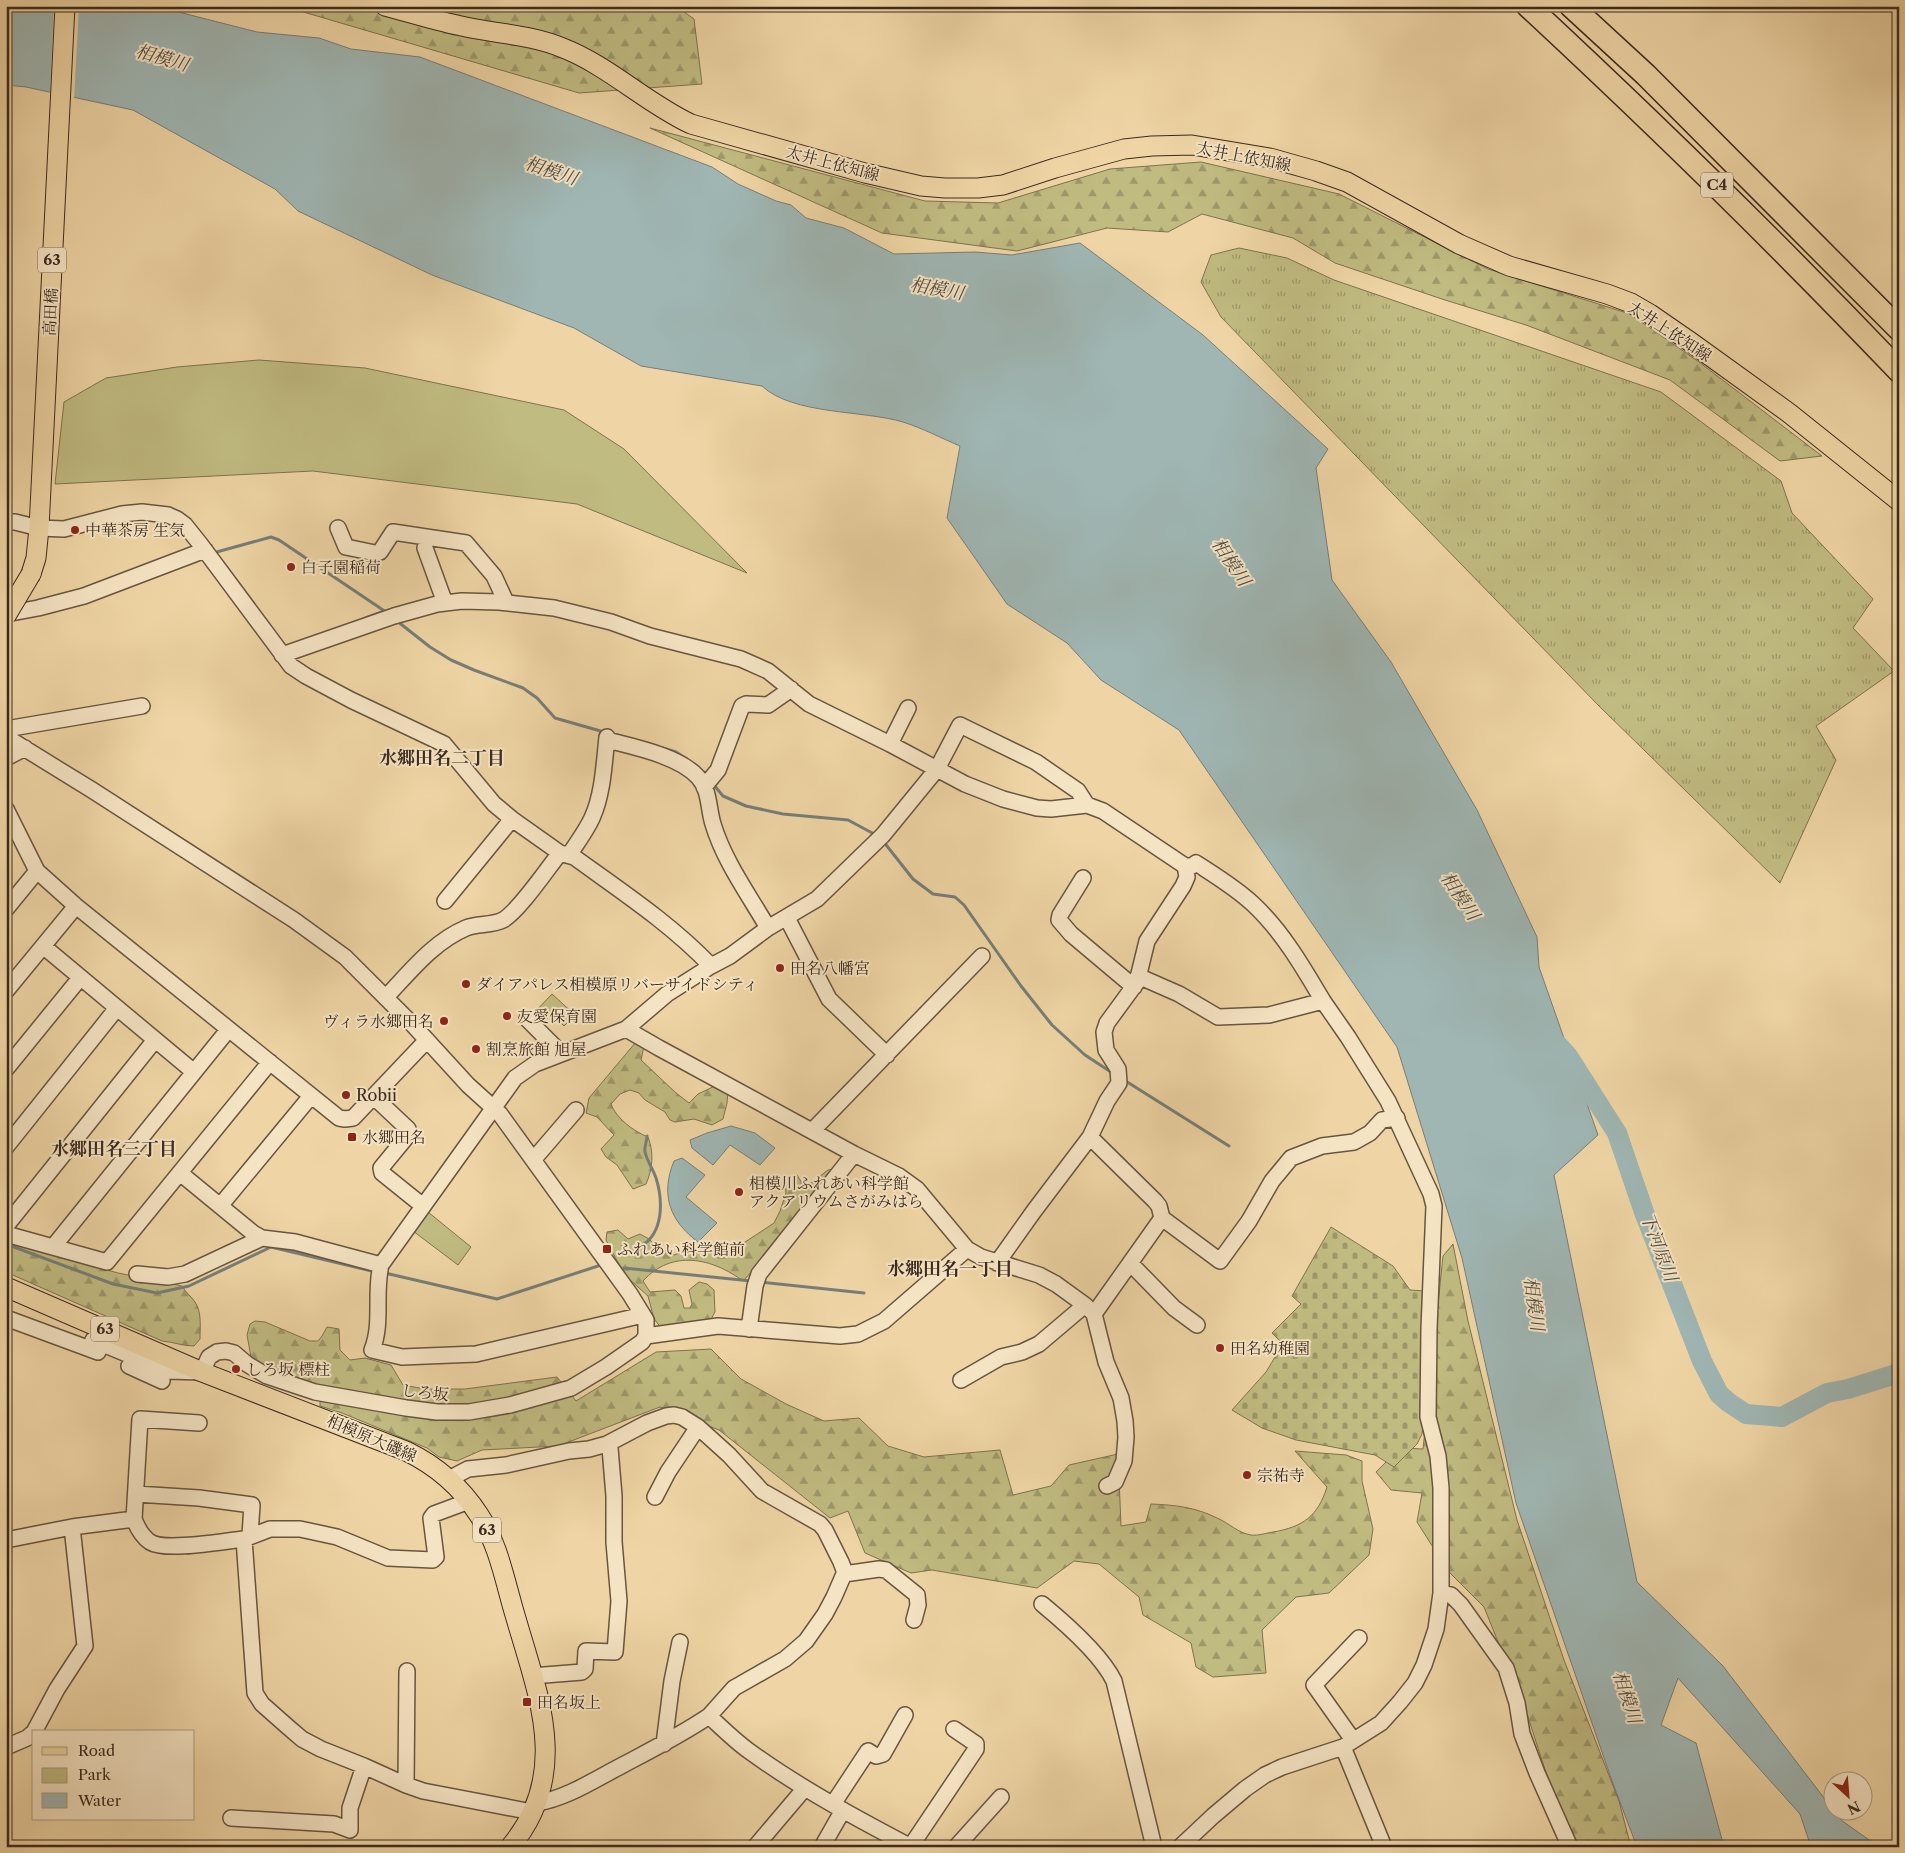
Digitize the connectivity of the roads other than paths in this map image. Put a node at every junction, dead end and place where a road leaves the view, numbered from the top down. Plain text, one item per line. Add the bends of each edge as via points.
1 (65, 6) edge
2 (385, 6) edge
3 (1528, 6) edge
4 (1571, 6) edge
5 (1899, 329) edge
6 (1899, 371) edge
7 (1899, 501) edge
8 (40, 521) junction
9 (6, 522) edge
10 (338, 528) dead end
11 (425, 548) dead end
12 (208, 555) junction
13 (506, 602) junction
14 (445, 603) junction
15 (6, 615) edge
16 (282, 655) junction
17 (791, 689) junction
18 (142, 706) dead end
19 (908, 708) dead end
20 (6, 730) edge
21 (6, 737) edge
22 (890, 744) junction
23 (25, 748) junction
24 (6, 758) edge
25 (937, 770) junction
26 (708, 782) junction
27 (1087, 805) junction
28 (6, 809) edge
29 (512, 819) junction
30 (564, 854) junction
31 (1185, 866) junction
32 (36, 871) junction
33 (1083, 878) dead end
34 (445, 901) dead end
35 (76, 906) junction
36 (6, 909) edge
37 (787, 918) junction
38 (768, 928) junction
39 (43, 946) junction
40 (982, 956) dead end
41 (711, 966) junction
42 (80, 978) junction
43 (1136, 981) junction
44 (6, 991) edge
45 (386, 998) junction
46 (1323, 1001) junction
47 (117, 1008) junction
48 (527, 1019) dead end
49 (626, 1029) junction
50 (228, 1030) junction
51 (155, 1040) junction
52 (427, 1040) junction
53 (561, 1053) junction
54 (886, 1055) junction
55 (270, 1062) junction
56 (6, 1069) edge
57 (194, 1072) junction
58 (311, 1096) junction
59 (374, 1097) junction
60 (494, 1108) junction
61 (576, 1110) dead end
62 (1397, 1118) junction
63 (813, 1130) junction
64 (1090, 1136) junction
65 (6, 1147) edge
66 (854, 1154) junction
67 (534, 1159) junction
68 (180, 1172) junction
69 (220, 1206) junction
70 (423, 1206) junction
71 (1162, 1218) junction
72 (6, 1226) edge
73 (6, 1234) edge
74 (262, 1238) junction
75 (53, 1248) junction
76 (967, 1249) junction
77 (997, 1263) junction
78 (1130, 1263) junction
79 (379, 1272) junction
80 (137, 1274) dead end
81 (6, 1287) edge
82 (1089, 1309) junction
83 (644, 1315) junction
84 (6, 1318) edge
85 (1197, 1325) dead end
86 (749, 1328) junction
87 (646, 1336) junction
88 (90, 1348) junction
89 (202, 1372) junction
90 (162, 1380) dead end
91 (961, 1380) dead end
92 (199, 1423) dead end
93 (698, 1427) junction
94 (607, 1444) junction
95 (449, 1479) junction
96 (1107, 1486) dead end
97 (136, 1494) junction
98 (655, 1497) dead end
99 (469, 1501) junction
100 (134, 1519) junction
101 (72, 1527) junction
102 (247, 1537) junction
103 (6, 1540) edge
104 (844, 1574) junction
105 (1442, 1593) junction
106 (1042, 1604) dead end
107 (914, 1620) dead end
108 (1359, 1638) dead end
109 (680, 1642) dead end
110 (407, 1671) dead end
111 (532, 1676) junction
112 (905, 1715) dead end
113 (709, 1716) junction
114 (954, 1729) dead end
115 (35, 1730) edge
116 (32, 1734) edge
117 (1348, 1743) junction
118 (664, 1744) junction
119 (6, 1747) edge
120 (364, 1766) junction
121 (406, 1785) junction
122 (805, 1788) junction
123 (1001, 1797) dead end
124 (535, 1807) junction
125 (838, 1807) junction
126 (231, 1818) dead end
127 (886, 1841) edge
128 (911, 1846) edge
129 (510, 1847) edge
130 (755, 1847) edge
131 (822, 1847) edge
132 (956, 1847) edge
133 (1154, 1847) edge
134 (1180, 1847) edge
135 (1384, 1847) edge
136 (1570, 1847) edge

1 - 8 main road, 高田橋 / 63
2 - 7 main road, 太井上依知線 via 466,27 530,37 563,48 691,124 921,186 978,188 1003,185 1124,149 1192,145 1270,158 1316,171 1347,182 1459,244 1509,266 1630,303 1685,338 1783,409
3 - 6 highway, C4 via 1736,205
4 - 5 highway, C4 via 1646,75
8 - 9 street
8 - 12 street via 64,529 122,514 155,512 185,525
8 - 15 main road, 63, bridge via 31,574
10 - 13 street via 346,548 376,553 393,532 466,543 494,576
11 - 14 street
12 - 15 street via 84,596
12 - 16 street
13 - 14 street
13 - 17 street via 554,608 741,659 768,671
14 - 16 street via 389,618
16 - 29 street via 306,676 444,744 494,804
17 - 22 street via 809,704
17 - 26 street via 768,705 742,706 725,753
18 - 20 street
19 - 22 street
21 - 23 street
22 - 25 street
23 - 24 street
23 - 45 street via 294,920 345,957
25 - 27 street via 1004,799 1037,808
25 - 27 street via 960,725 1036,762 1078,791
25 - 37 street via 878,840 817,899
26 - 30 street via 667,758 607,739 600,794 593,816 584,834
26 - 38 street via 712,822 718,838
27 - 31 street via 1103,811
28 - 32 street
29 - 30 street
29 - 34 street
30 - 41 street via 667,926
30 - 45 street via 504,919 469,927 437,945
31 - 43 street via 1187,876 1183,886 1147,941
31 - 46 street via 1196,863 1253,904 1293,953
32 - 35 street
32 - 36 street
33 - 43 street via 1059,920 1071,934
35 - 39 street
35 - 50 street
37 - 38 street
37 - 54 street via 829,999
38 - 41 street
39 - 42 street
39 - 44 street
40 - 54 street
41 - 49 street via 667,994
42 - 47 street
42 - 56 street
43 - 46 street via 1179,994 1218,1017 1269,1014
43 - 64 street via 1104,1032 1106,1050 1119,1076
45 - 52 street
46 - 62 street via 1375,1078
47 - 51 street
47 - 65 street
48 - 53 street
49 - 53 street
49 - 63 street
50 - 55 street
50 - 57 street
51 - 57 street
51 - 72 street
52 - 59 street
52 - 60 street
53 - 60 street via 535,1064 515,1078
54 - 63 street
55 - 58 street
55 - 68 street
57 - 75 street
58 - 59 street via 339,1118 345,1119 353,1118
58 - 69 street
59 - 70 street via 408,1129 409,1134 381,1168 382,1173
60 - 67 street
60 - 70 street
61 - 67 street
62 - 71 street via 1382,1120 1370,1133 1354,1142 1322,1146 1290,1158 1220,1261
62 - 105 street via 1434,1206 1428,1417 1438,1456 1441,1488
63 - 66 street
64 - 71 street via 1155,1201
64 - 77 street
66 - 76 street via 899,1176 917,1189
66 - 86 street via 757,1280
67 - 83 street
68 - 69 street
68 - 75 street via 107,1262
69 - 74 street
70 - 79 street
71 - 78 street
73 - 75 street
74 - 79 street via 295,1242
74 - 80 street via 185,1274 168,1277
76 - 77 street
76 - 86 street via 884,1321 867,1331 840,1336
77 - 82 street via 1039,1275
78 - 82 street
78 - 85 street via 1174,1308
79 - 83 street via 378,1315 372,1350 402,1358 476,1354
81 - 89 main road, 相模原大磯線 / 63
82 - 91 street via 1039,1344 1001,1357
82 - 96 street via 1121,1398 1126,1429 1124,1461 1115,1482
83 - 87 street
84 - 88 street
86 - 87 street via 718,1326
87 - 89 street, しろ坂 via 606,1367 571,1388 510,1405 469,1412 406,1408 315,1392 267,1376 226,1351 209,1357
88 - 89 street via 93,1340 168,1371
88 - 90 street
89 - 95 main road, 相模原大磯線 / 63 via 406,1451
92 - 97 street via 140,1420
93 - 94 street via 682,1417 666,1416
93 - 98 street
93 - 104 street via 762,1491 820,1524
94 - 95 street via 506,1465 468,1469
94 - 111 street via 612,1461 619,1601 616,1652 586,1651 582,1672
95 - 99 main road, 相模原大磯線 / 63
97 - 100 street
97 - 102 street via 252,1505
99 - 102 street via 431,1518 436,1556 433,1560 388,1558 337,1537 300,1529 270,1529
99 - 111 main road, 相模原大磯線 / 63 via 484,1524 498,1556
100 - 101 street
100 - 102 street via 150,1542 160,1545 178,1546
101 - 103 street
101 - 115 street via 85,1646
102 - 120 street via 257,1698 302,1739
104 - 107 street via 886,1570 917,1595
104 - 113 street via 825,1614 806,1641 785,1659 734,1688
105 - 117 street via 1436,1629 1415,1682 1381,1723
105 - 136 street via 1451,1595 1461,1604 1506,1668 1514,1689 1522,1734
106 - 133 street via 1064,1621 1114,1681
108 - 117 street via 1314,1684
109 - 118 street
110 - 121 street
111 - 124 main road, 相模原大磯線 / 63 via 546,1743 545,1769
112 - 125 street via 883,1754 876,1756 868,1751
113 - 118 street
113 - 122 street via 749,1751
114 - 128 street via 974,1742 976,1749
116 - 119 street
117 - 134 street via 1264,1776 1212,1816
117 - 135 street
118 - 124 street
120 - 121 street
120 - 126 street via 350,1808 350,1830 334,1824
121 - 124 street via 434,1793
122 - 125 street
122 - 130 street
123 - 132 street
124 - 129 main road, 相模原大磯線 / 63
125 - 127 street
125 - 131 street
127 - 128 street

